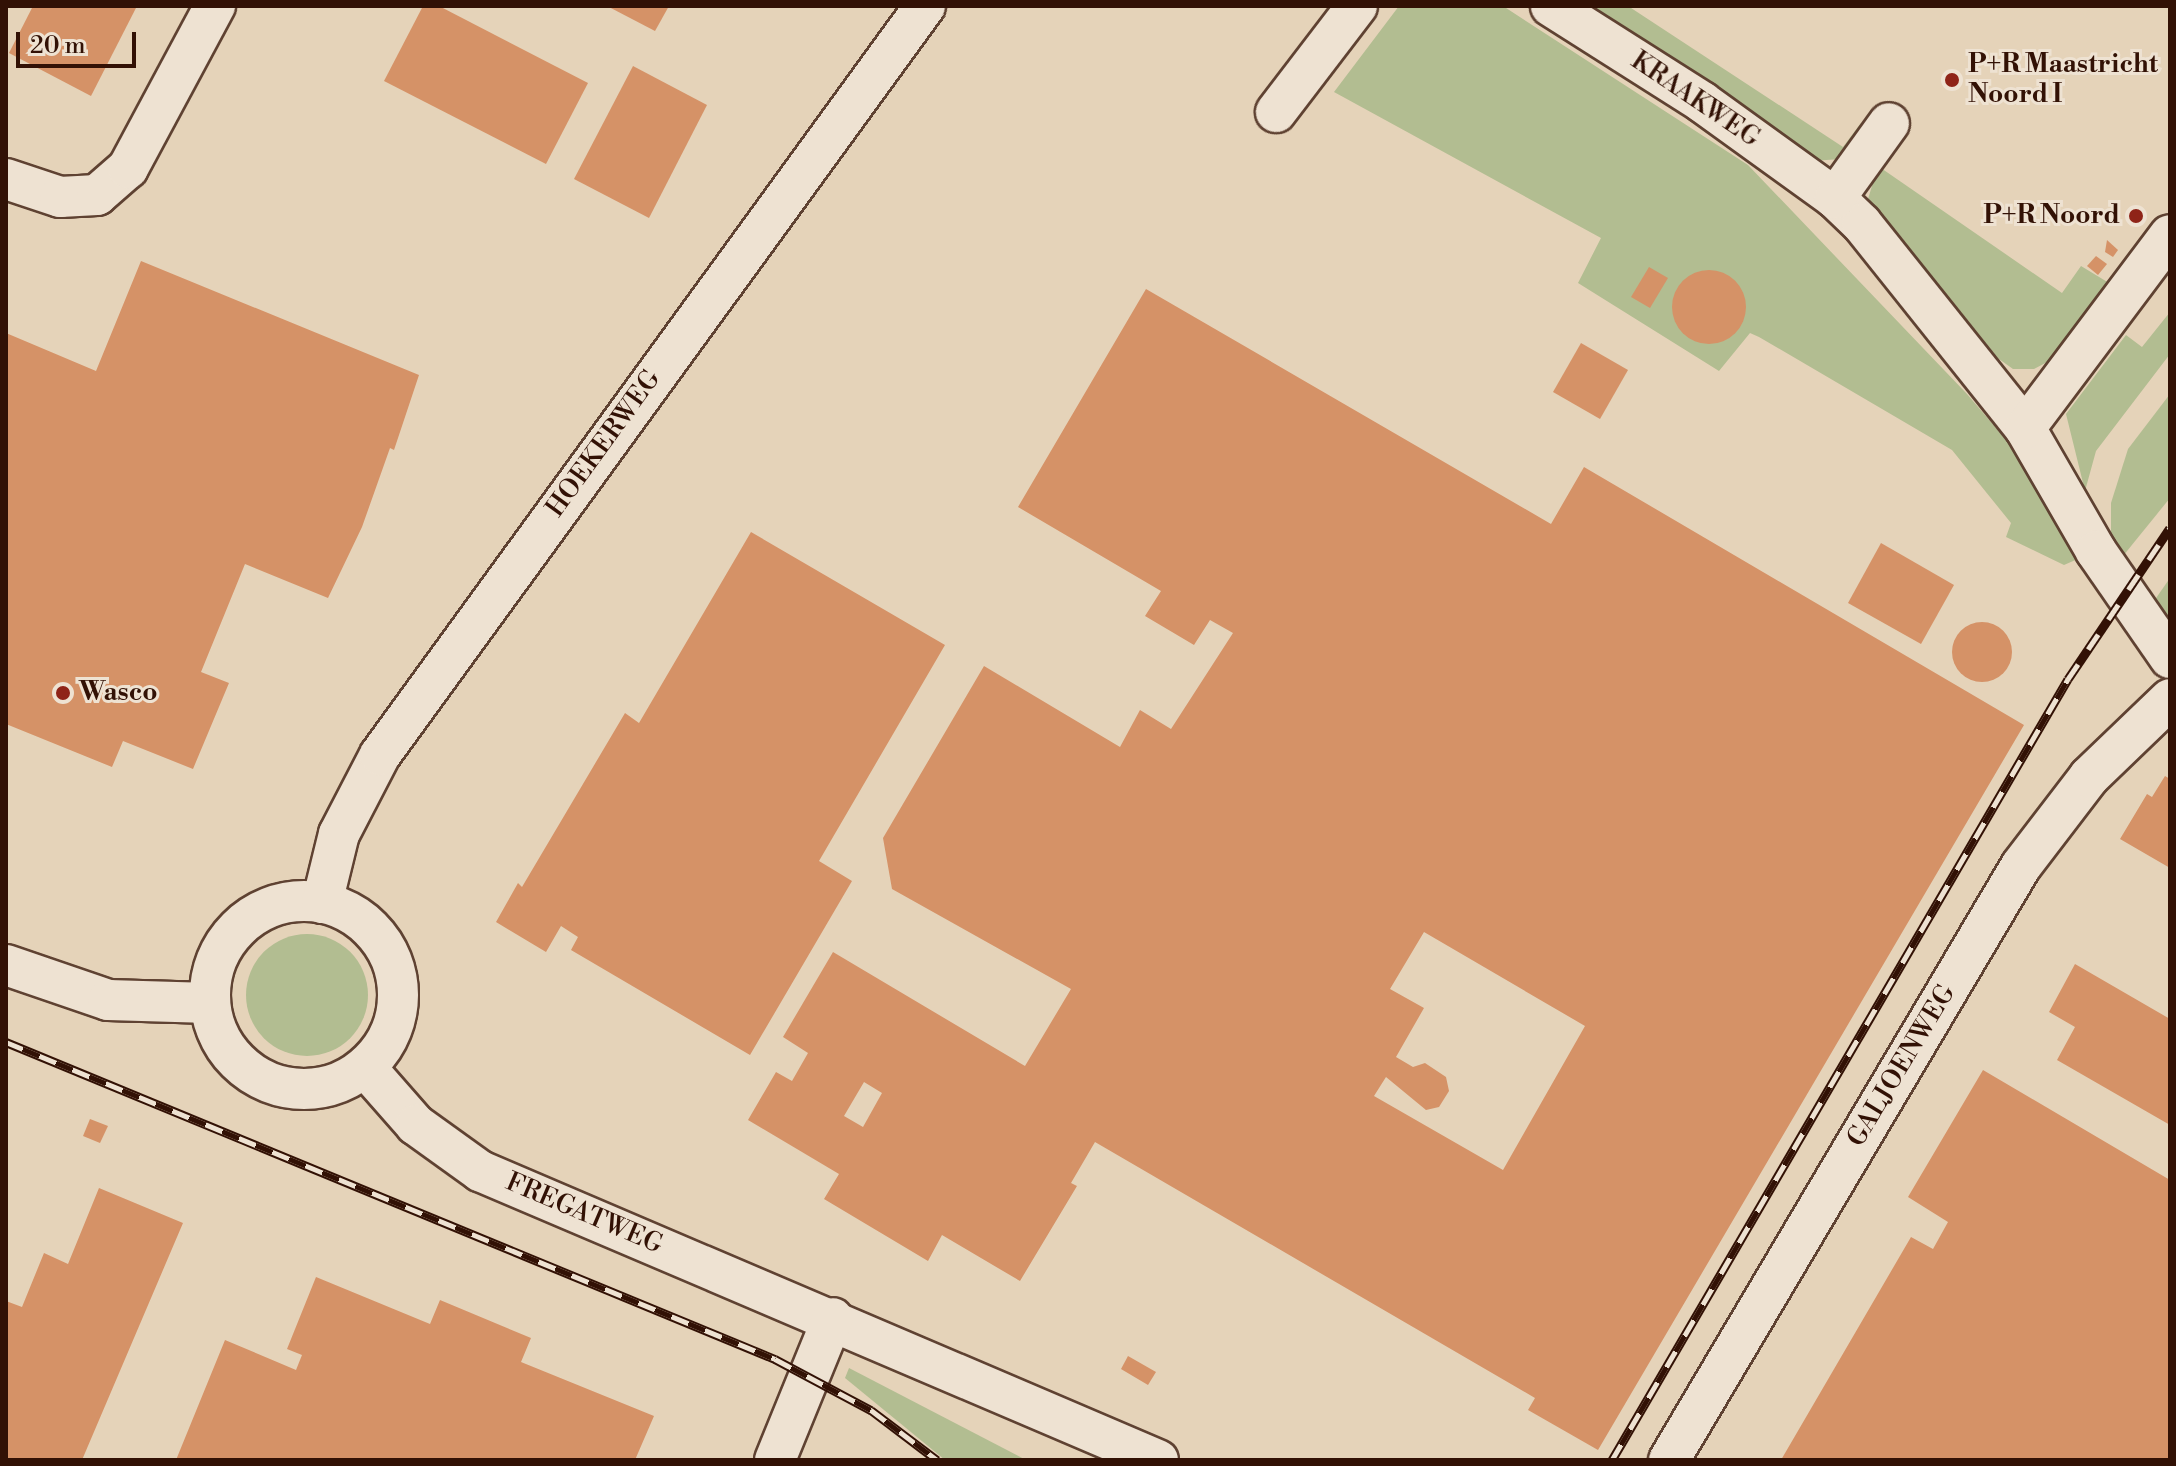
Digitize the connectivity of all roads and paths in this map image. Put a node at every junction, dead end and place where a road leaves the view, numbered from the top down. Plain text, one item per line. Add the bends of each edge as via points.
1 (215, 6) edge
2 (925, 6) edge
3 (1357, 6) edge
4 (1551, 6) edge
5 (1276, 112) dead end
6 (1889, 123) dead end
7 (6, 179) edge
8 (1835, 198) junction
9 (2170, 235) edge
10 (2025, 428) junction
11 (2170, 658) edge
12 (2170, 699) edge
13 (322, 903) junction
14 (6, 965) edge
15 (210, 1003) junction
16 (365, 1067) junction
17 (833, 1318) junction
18 (775, 1460) edge
19 (1158, 1460) edge
20 (1669, 1460) edge

1 - 7 street via 128,168 97,195 60,197
2 - 13 street, HOEKERWEG via 380,755 339,834
3 - 5 street
4 - 8 street, KRAAKWEG via 1702,102
6 - 8 street
8 - 10 street, KRAAKWEG
9 - 10 street
10 - 11 street, KRAAKWEG via 2096,551
12 - 20 street, GALJOENWEG via 2089,777 2021,866
13 - 15 street via 279,904 242,925 217,960
13 - 16 street via 357,917 371,930 397,981 392,1028
14 - 15 street via 108,1000
15 - 16 street via 222,1042 250,1072 268,1082 288,1088 329,1086
16 - 17 street, FREGATWEG via 416,1125 480,1171
17 - 18 street
17 - 19 street, FREGATWEG

